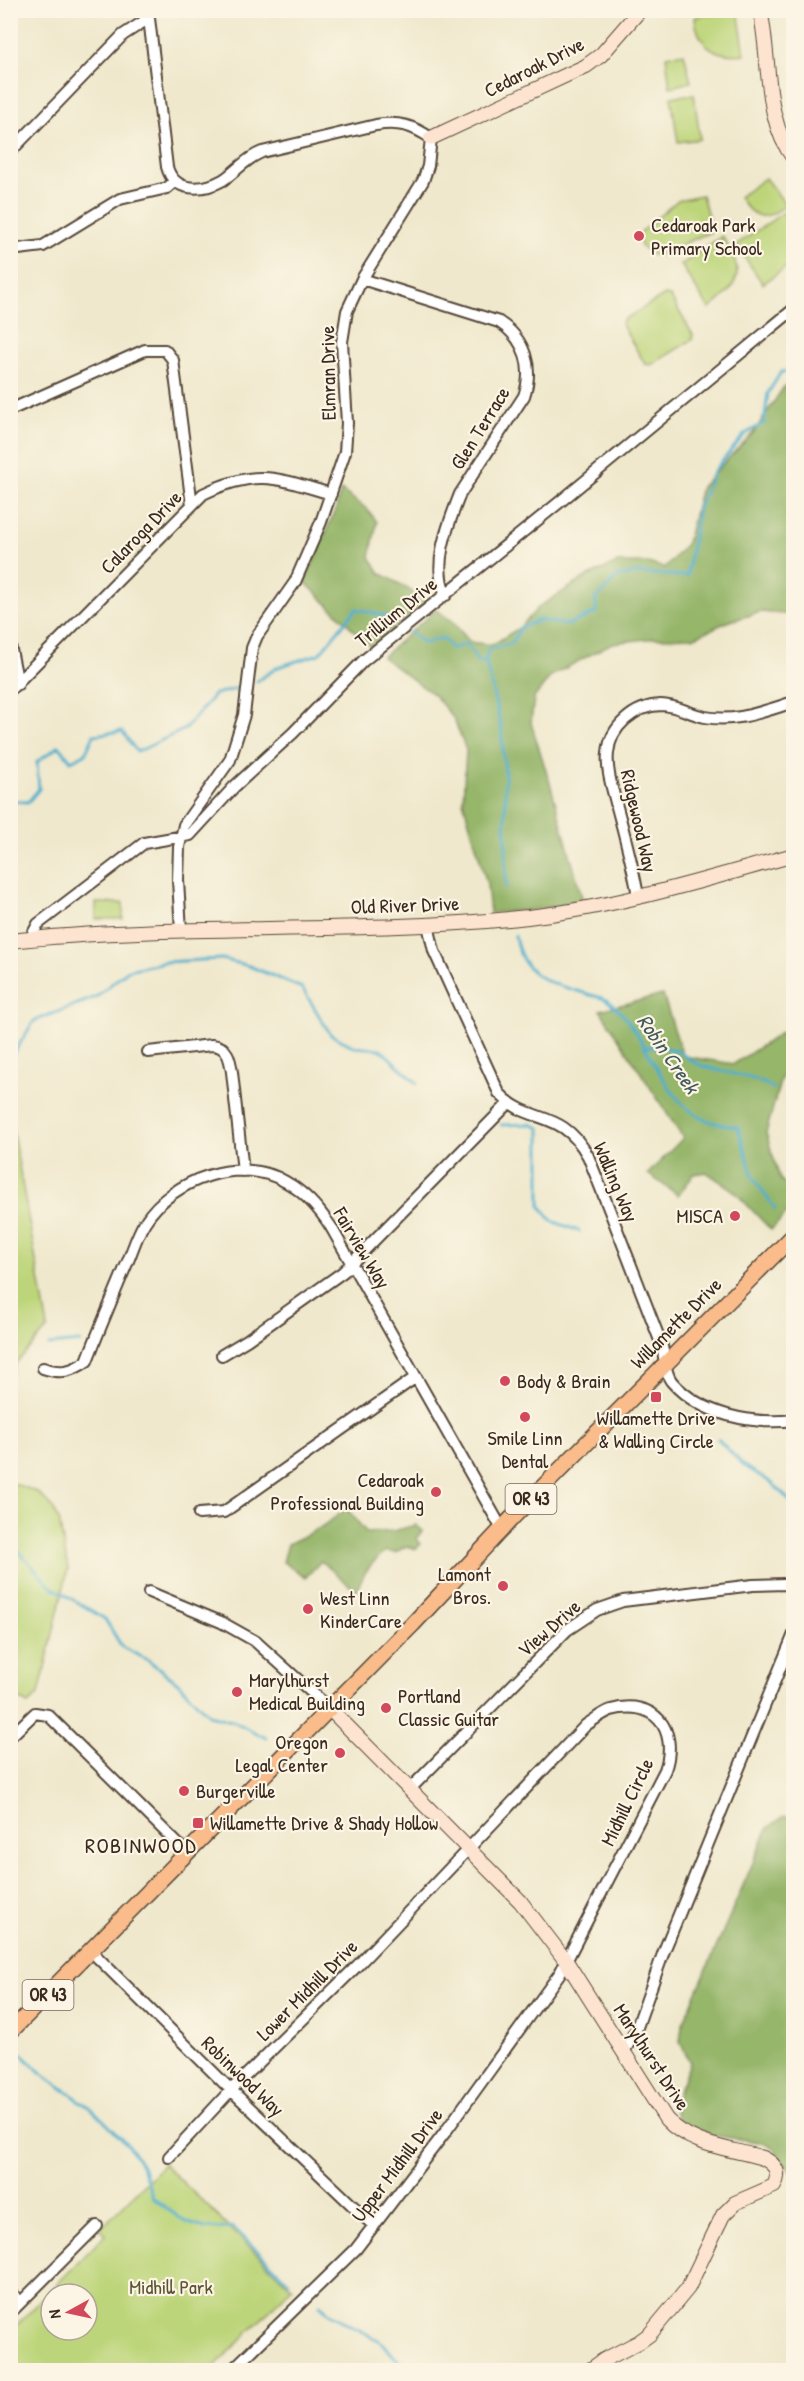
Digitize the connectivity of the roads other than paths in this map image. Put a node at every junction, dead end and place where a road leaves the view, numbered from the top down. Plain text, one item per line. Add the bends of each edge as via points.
1 (640, 10) edge
2 (760, 10) edge
3 (149, 12) edge
4 (431, 138) junction
5 (10, 152) edge
6 (794, 159) edge
7 (174, 182) junction
8 (10, 250) edge
9 (362, 279) junction
10 (794, 309) edge
11 (10, 410) edge
12 (331, 494) junction
13 (192, 506) junction
14 (446, 595) junction
15 (10, 645) edge
16 (14, 687) edge
17 (794, 702) edge
18 (181, 836) junction
19 (794, 855) edge
20 (638, 896) junction
21 (428, 925) junction
22 (181, 931) junction
23 (30, 939) junction
24 (10, 941) edge
25 (148, 1052) dead end
26 (508, 1103) junction
27 (243, 1170) junction
28 (794, 1235) edge
29 (351, 1264) junction
30 (222, 1355) dead end
31 (666, 1363) junction
32 (43, 1368) dead end
33 (416, 1377) junction
34 (794, 1420) edge
35 (199, 1514) dead end
36 (502, 1529) junction
37 (794, 1587) edge
38 (149, 1592) dead end
39 (794, 1634) edge
40 (329, 1708) junction
41 (10, 1737) edge
42 (410, 1789) junction
43 (469, 1848) junction
44 (187, 1853) junction
45 (90, 1950) junction
46 (566, 1961) junction
47 (10, 2032) edge
48 (625, 2050) junction
49 (231, 2090) junction
50 (169, 2157) dead end
51 (97, 2226) dead end
52 (374, 2226) junction
53 (10, 2292) edge
54 (21, 2302) junction
55 (10, 2313) edge
56 (232, 2370) edge
57 (590, 2370) edge

1 - 4 street, Cedaroak Drive via 602,55 586,66
2 - 6 street via 774,117 783,144
3 - 5 street
3 - 7 street via 167,167
4 - 7 street via 409,126 383,123 262,152 209,186 188,188
4 - 9 street, Elmran Drive via 423,181
7 - 8 street via 167,188 113,202 43,246
9 - 12 street, Elmran Drive via 349,305 342,333 347,432 345,452
9 - 14 street, Glen Terrace via 499,322 512,331 527,361 524,396 460,494 454,510 440,565
10 - 14 street, Trillium Drive
11 - 13 street via 145,350 165,350 172,360
12 - 13 street, Calaroga Drive via 285,481 239,479 203,494
12 - 18 street, Elmran Drive via 295,582 252,648 244,715 230,760 192,812
13 - 16 street, Calaroga Drive
14 - 18 street, Trillium Drive via 363,661 190,835
15 - 16 street
17 - 20 street, Ridgewood Way via 725,720 675,707 651,706 634,713 618,727 611,739 607,765
18 - 22 street, Elmran Drive via 177,880
18 - 23 street, Trillium Drive via 144,843 38,924
19 - 20 street, Old River Drive
20 - 21 street, Old River Drive via 558,913
21 - 22 street, Old River Drive
21 - 26 street via 434,951 490,1078
22 - 23 street, Old River Drive
23 - 24 street, Old River Drive
25 - 27 street via 212,1045 226,1052 230,1058
26 - 29 street
26 - 31 street, Walling Way via 556,1122 581,1143
27 - 29 street, Fairview Way via 277,1178 298,1190 327,1220
27 - 32 street, Fairview Way via 197,1180 154,1210 144,1224 87,1361 57,1373
28 - 31 main road, Willamette Drive / OR 43
29 - 30 street
29 - 33 street, Fairview Way
31 - 34 street, Walling Way via 670,1380 708,1407 739,1419
31 - 36 main road, Willamette Drive / OR 43
33 - 35 street via 224,1512
33 - 36 street, Fairview Way
36 - 40 main road, Willamette Drive / OR 43
37 - 42 street, View Drive via 753,1585 623,1601 597,1610 567,1630
38 - 40 street via 255,1641
39 - 48 street via 664,1952 636,2031
40 - 42 street, Marylhurst Drive
40 - 44 main road, Willamette Drive / OR 43
41 - 44 street via 35,1713 48,1715
42 - 43 street, Marylhurst Drive
43 - 46 street, Marylhurst Drive via 520,1901
43 - 46 street, Midhill Circle via 600,1715 636,1707 648,1710 662,1723 670,1744 665,1770
43 - 49 street, Lower Midhill Drive
44 - 45 main road, Willamette Drive / OR 43
45 - 47 main road, Willamette Drive / OR 43
45 - 49 street, Robinwood Way
46 - 48 street, Marylhurst Drive
46 - 52 street, Upper Midhill Drive
48 - 57 street, Marylhurst Drive via 666,2119 677,2130 701,2142 763,2158 775,2166 778,2174 774,2186 735,2203 723,2215 688,2288 656,2328 639,2343
49 - 50 street, Lower Midhill Drive
49 - 52 street, Robinwood Way
51 - 54 street
52 - 56 street, Upper Midhill Drive via 356,2249
53 - 54 street
54 - 55 street

